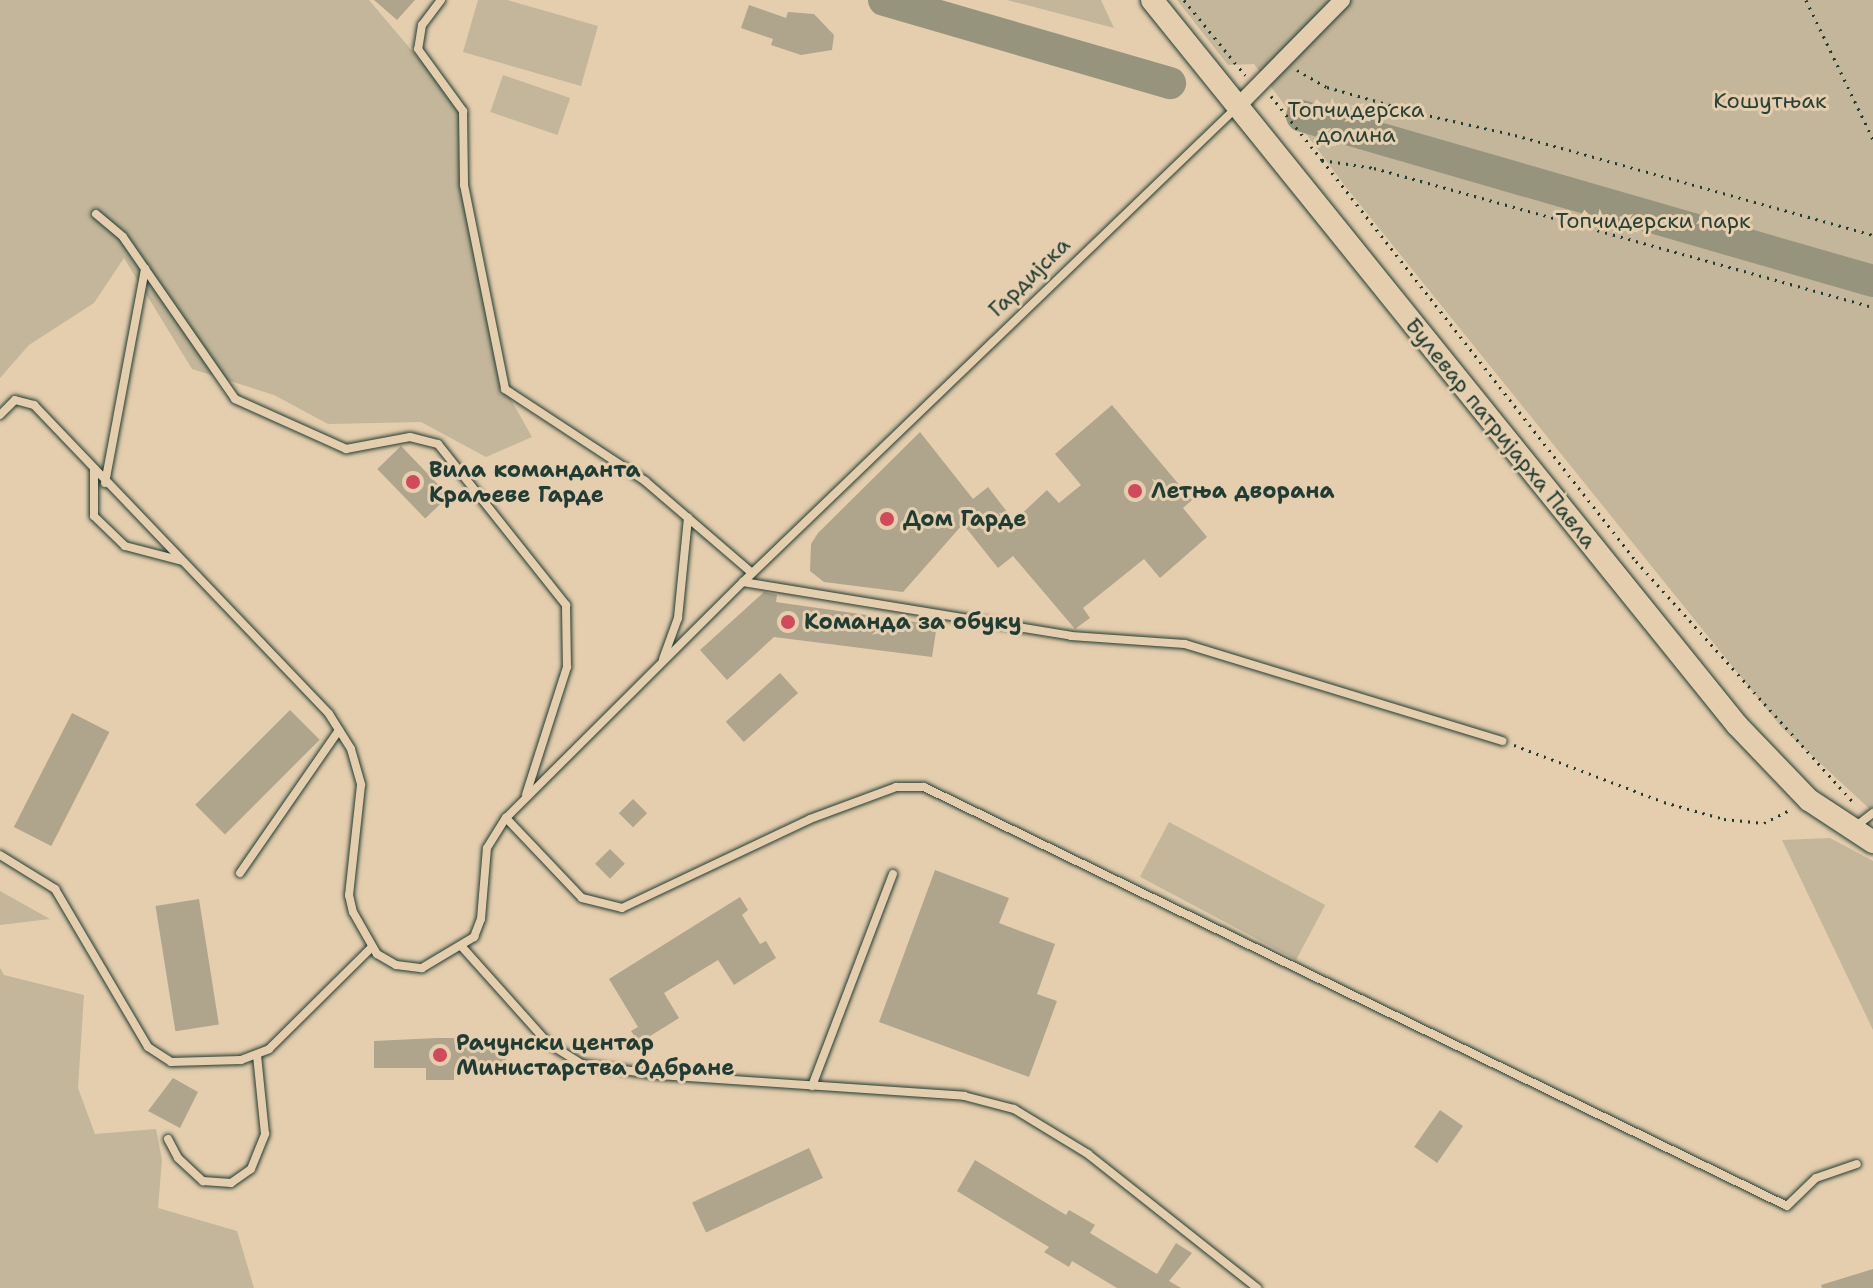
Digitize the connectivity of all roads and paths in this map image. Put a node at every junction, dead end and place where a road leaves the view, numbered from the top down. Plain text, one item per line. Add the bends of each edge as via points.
1 (441, 0) edge
2 (1152, 0) edge
3 (1184, 0) edge
4 (1342, 0) edge
5 (1806, 0) edge
6 (1282, 62) junction
7 (1258, 86) junction
8 (1237, 107) junction
9 (1873, 139) edge
10 (1322, 160) junction
11 (96, 214) dead end
12 (1873, 235) edge
13 (145, 269) junction
14 (1873, 307) edge
15 (0, 415) edge
16 (94, 470) junction
17 (105, 483) junction
18 (688, 516) junction
19 (183, 561) junction
20 (752, 573) junction
21 (743, 582) junction
22 (661, 664) junction
23 (339, 730) junction
24 (1503, 741) joint
25 (525, 799) junction
26 (1809, 800) junction
27 (506, 818) junction
28 (1864, 820) edge
29 (1873, 842) edge
30 (0, 855) edge
31 (240, 873) dead end
32 (893, 874) dead end
33 (371, 948) junction
34 (463, 948) junction
35 (257, 1055) junction
36 (812, 1086) junction
37 (168, 1139) dead end
38 (1857, 1164) dead end
39 (1257, 1288) edge

1 - 18 lane via 422,25 418,49 463,111 464,185 505,389 645,481
2 - 8 main road, Булевар патријарха Павла
3 - 7 path
4 - 6 street, Гардијска
5 - 9 path
6 - 7 street, Гардијска
6 - 12 path via 1327,87
7 - 8 street, Гардијска
7 - 10 path
8 - 20 lane, Гардијска
8 - 26 main road, Булевар патријарха Павла via 1737,725
10 - 14 path via 1374,168
10 - 28 path via 1636,561
11 - 13 lane via 123,237
13 - 17 lane
13 - 25 lane via 235,399 346,449 410,437 438,444 566,605 567,667
15 - 16 lane via 15,400 27,399
16 - 17 lane
16 - 19 lane via 94,516 125,546
17 - 19 lane
18 - 20 lane
18 - 22 lane via 678,618
19 - 23 lane via 315,696
20 - 21 lane, Гардијска
21 - 22 lane, Гардијска
21 - 24 lane via 1071,636 1185,644
22 - 25 lane, Гардијска
23 - 31 lane
23 - 33 lane via 361,785 349,895
24 - 26 path via 1724,819 1764,823
25 - 27 lane, Гардијска
26 - 28 main road, Булевар патријарха Павла
27 - 34 lane, Гардијска via 490,839 481,919
27 - 38 lane via 582,898 622,908 810,819 896,787 924,787 1787,1206 1816,1178
28 - 29 main road, Булевар патријарха Павла
30 - 35 lane via 55,889 152,1051 183,1064
32 - 36 lane
33 - 34 lane via 396,965 422,968
33 - 35 lane via 280,1041
34 - 36 lane via 548,1043 570,1060 659,1075
35 - 37 lane via 265,1134 251,1169 231,1183 203,1181 178,1158
36 - 39 lane via 964,1096 1014,1109 1088,1154

